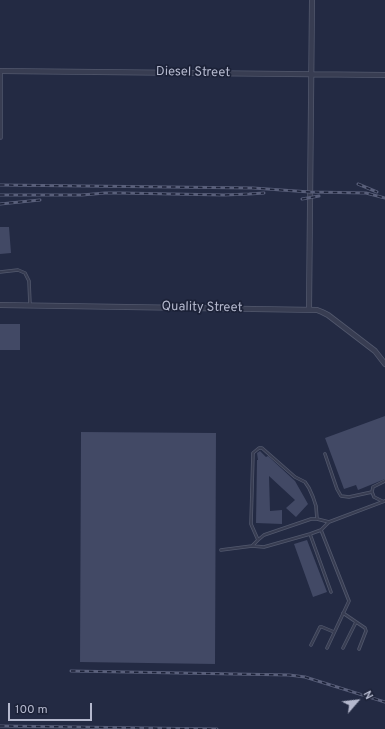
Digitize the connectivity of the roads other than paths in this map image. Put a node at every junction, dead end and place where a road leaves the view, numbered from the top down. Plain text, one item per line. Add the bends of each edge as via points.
1 (312, 0) edge
2 (0, 71) edge
3 (312, 75) junction
4 (385, 76) edge
5 (1, 138) edge
6 (0, 272) edge
7 (0, 306) edge
8 (30, 306) junction
9 (309, 310) junction
10 (385, 364) edge
11 (325, 454) dead end
12 (385, 481) edge
13 (372, 492) junction
14 (384, 501) edge
15 (317, 518) junction
16 (329, 522) junction
17 (321, 530) junction
18 (310, 534) junction
19 (258, 540) junction
20 (252, 546) junction
21 (221, 550) dead end
22 (331, 592) dead end
23 (343, 613) junction
24 (356, 622) junction
25 (334, 632) junction
26 (311, 645) dead end
27 (327, 648) dead end
28 (343, 648) dead end
29 (359, 649) dead end

1 - 3 street
2 - 3 street, Diesel Street
2 - 5 lane
3 - 4 street, Diesel Street
3 - 9 street
6 - 8 lane via 18,270 25,273 29,281
7 - 8 street, Quality Street
8 - 9 street, Quality Street
9 - 10 street, Quality Street via 317,310 328,315 375,351
11 - 13 lane via 337,489 342,496
12 - 13 lane via 373,487
13 - 14 lane via 374,497
14 - 16 lane
15 - 16 lane
15 - 19 lane via 264,535
15 - 19 lane via 316,506 305,482 259,448 252,453 251,524
16 - 17 lane
17 - 18 lane
17 - 23 lane via 348,601
18 - 20 lane via 267,547
18 - 22 lane
19 - 20 lane
20 - 21 lane
23 - 24 lane
23 - 25 lane
24 - 28 lane
24 - 29 lane via 366,631
25 - 26 lane via 320,627
25 - 27 lane

